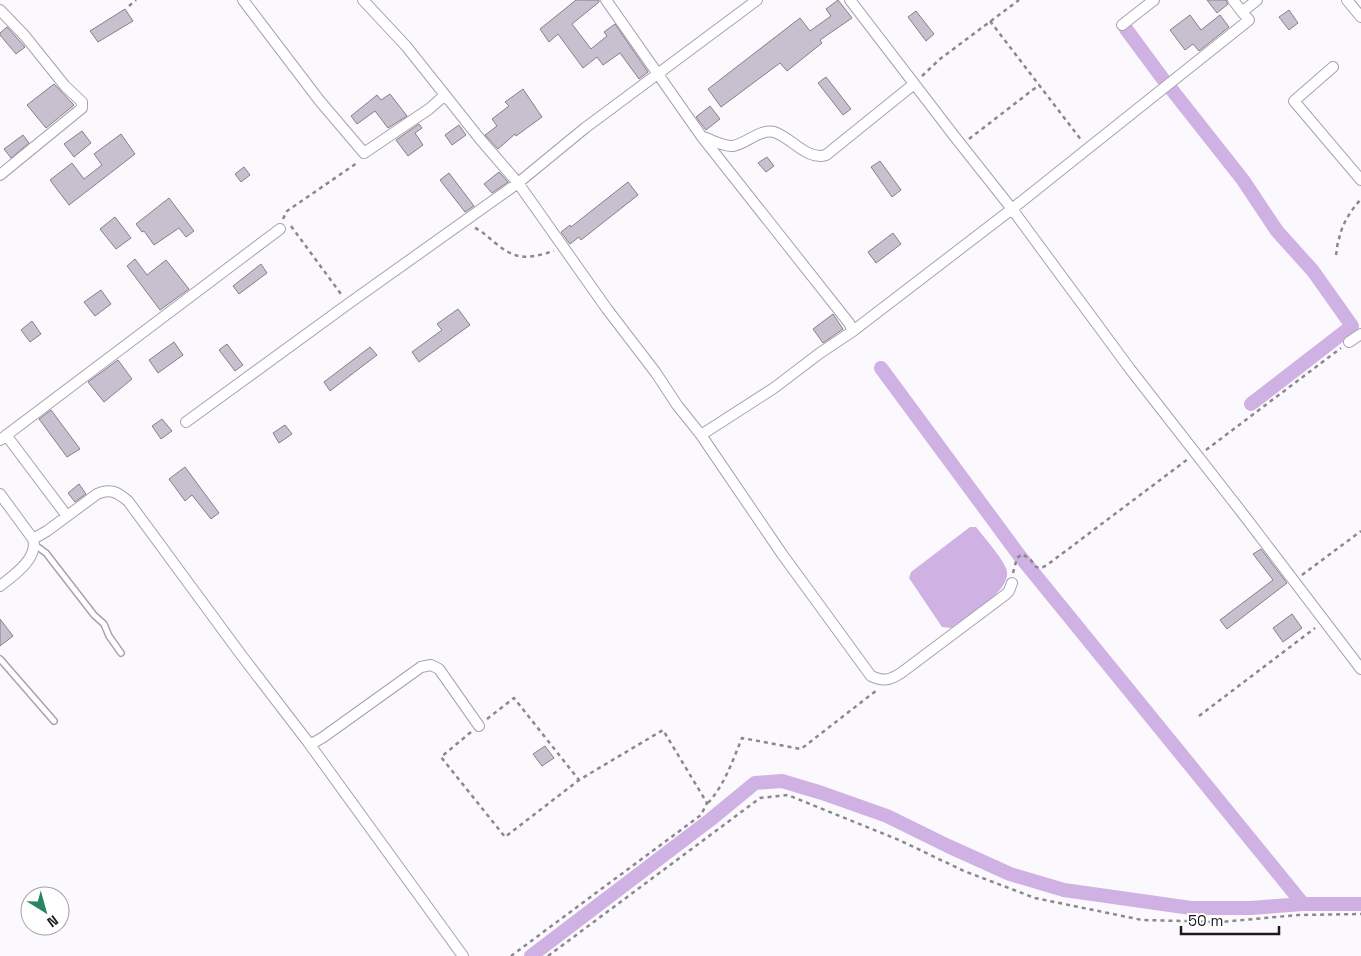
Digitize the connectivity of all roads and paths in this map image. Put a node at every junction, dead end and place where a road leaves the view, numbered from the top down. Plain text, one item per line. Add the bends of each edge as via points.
1 (136, 0) edge
2 (243, 0) edge
3 (363, 0) edge
4 (606, 0) edge
5 (757, 0) edge
6 (850, 0) edge
7 (1019, 0) edge
8 (1154, 0) edge
9 (1233, 0) edge
10 (1257, 0) edge
11 (1347, 0) edge
12 (128, 6) dead end
13 (0, 10) edge
14 (1242, 12) junction
15 (1361, 17) edge
16 (990, 21) junction
17 (1122, 25) dead end
18 (1334, 67) dead end
19 (657, 74) junction
20 (914, 84) junction
21 (1039, 85) junction
22 (445, 95) junction
23 (702, 136) junction
24 (961, 145) junction
25 (1087, 148) junction
26 (364, 153) junction
27 (0, 176) edge
28 (1361, 180) edge
29 (518, 183) junction
30 (1361, 199) edge
31 (1012, 209) junction
32 (284, 216) junction
33 (462, 223) junction
34 (280, 229) joint
35 (567, 253) junction
36 (1336, 255) dead end
37 (348, 304) junction
38 (853, 331) junction
39 (1361, 334) edge
40 (1349, 342) joint
41 (186, 422) dead end
42 (701, 435) junction
43 (3, 438) edge
44 (1196, 454) junction
45 (0, 494) edge
46 (67, 516) junction
47 (1361, 531) edge
48 (34, 542) junction
49 (1017, 558) dead end
50 (1293, 582) junction
51 (1012, 583) dead end
52 (0, 586) edge
53 (1324, 621) junction
54 (121, 653) dead end
55 (0, 659) edge
56 (1361, 669) edge
57 (890, 680) junction
58 (1199, 716) dead end
59 (54, 721) dead end
60 (479, 726) junction
61 (308, 742) junction
62 (579, 780) junction
63 (708, 803) junction
64 (1361, 914) edge
65 (463, 956) edge
66 (511, 956) edge
67 (548, 956) edge

1 - 12 path
2 - 26 street
3 - 22 street
4 - 19 street
5 - 19 street
6 - 20 street
7 - 16 path
8 - 17 street
9 - 14 street
10 - 14 street
11 - 15 street
13 - 27 street via 82,102 82,108
14 - 25 street via 1250,20
16 - 20 path via 940,59
16 - 21 path
18 - 28 street via 1294,101
19 - 23 street
19 - 29 street via 584,128
20 - 23 street via 820,157 773,132 758,134 735,146
20 - 24 street
21 - 24 path
21 - 25 path
22 - 26 street
22 - 29 street
23 - 38 street
24 - 31 street
25 - 31 street
26 - 32 path via 358,162
29 - 33 street
29 - 35 street
30 - 36 path via 1344,224
31 - 38 street
31 - 44 street
32 - 34 path
32 - 37 path
33 - 35 path via 479,230 516,257 531,258 556,251
33 - 37 street
34 - 43 street
35 - 42 street
37 - 41 street
38 - 42 street
39 - 40 street
40 - 44 path via 1207,450
42 - 57 street via 865,669 875,678
43 - 46 street
44 - 49 path via 1047,565 1036,567 1030,558 1022,554
44 - 50 street
45 - 48 street
46 - 48 street
46 - 61 street via 106,490 116,491 128,500
47 - 50 path
48 - 52 street via 33,552 25,564
48 - 54 lane via 104,624
50 - 53 street
51 - 57 street via 1005,595
53 - 56 street
53 - 58 path
55 - 59 lane
57 - 63 path via 801,750 742,738 726,780
60 - 61 street via 439,669 431,665 421,667 322,738
60 - 62 path via 514,698
60 - 62 path via 441,757 505,837
61 - 65 street
62 - 63 path via 664,730
63 - 66 path via 700,815
64 - 67 path via 1298,915 1221,922 1142,920 1102,912 1026,894 964,871 899,840 788,795 760,798

